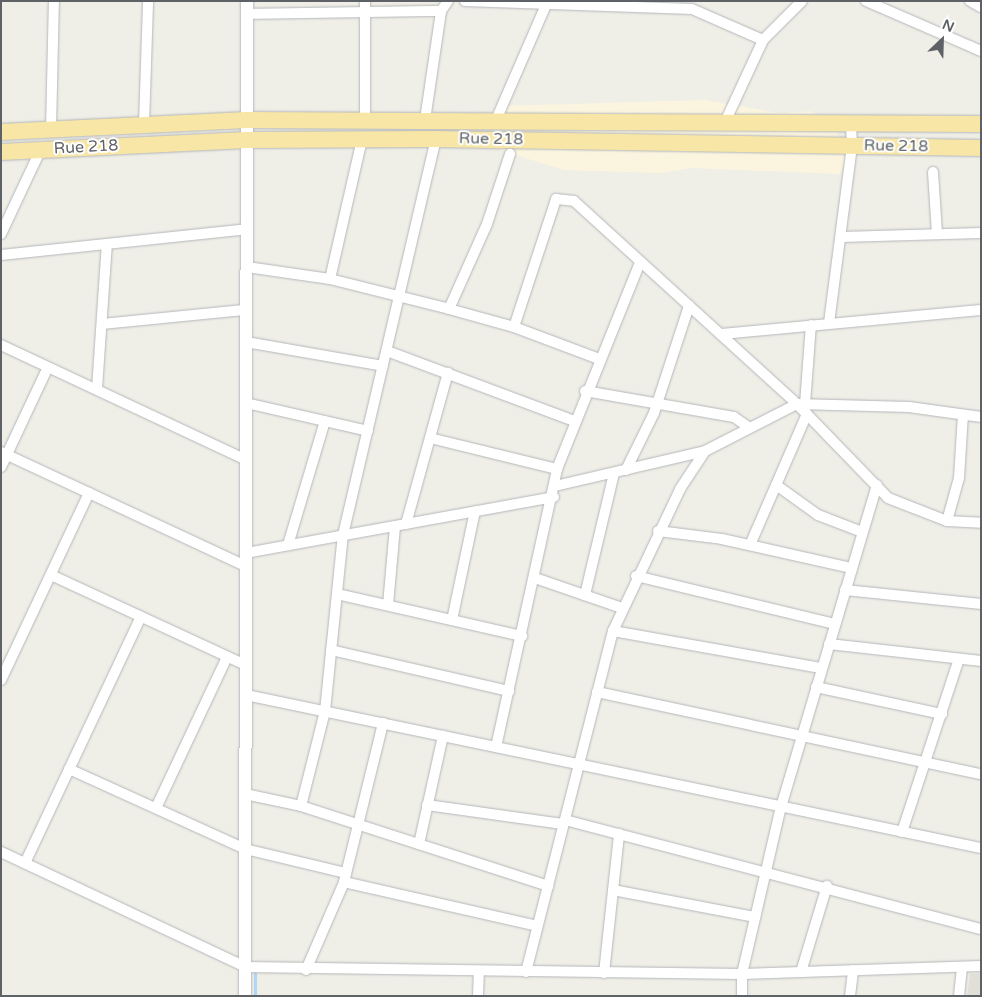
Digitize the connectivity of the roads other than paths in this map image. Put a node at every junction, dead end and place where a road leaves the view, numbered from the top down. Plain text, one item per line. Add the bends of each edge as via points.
1 (54, 1) edge
2 (148, 1) edge
3 (448, 1) edge
4 (465, 1) edge
5 (676, 1) edge
6 (802, 1) edge
7 (866, 1) edge
8 (970, 1) edge
9 (546, 5) junction
10 (247, 7) edge
11 (365, 7) edge
12 (981, 7) edge
13 (692, 9) junction
14 (441, 11) junction
15 (763, 40) junction
16 (981, 51) edge
17 (247, 120) junction
18 (365, 120) junction
19 (425, 120) junction
20 (496, 120) junction
21 (725, 122) junction
22 (851, 123) junction
23 (144, 124) junction
24 (981, 124) edge
25 (51, 129) junction
26 (1, 132) edge
27 (436, 138) junction
28 (362, 139) junction
29 (247, 140) junction
30 (852, 146) junction
31 (981, 148) edge
32 (41, 149) junction
33 (1, 152) edge
34 (510, 154) dead end
35 (933, 172) dead end
36 (247, 229) junction
37 (981, 233) edge
38 (1, 234) edge
39 (937, 234) junction
40 (840, 237) junction
41 (107, 244) junction
42 (1, 255) edge
43 (640, 263) junction
44 (247, 267) junction
45 (330, 279) junction
46 (400, 297) junction
47 (689, 306) junction
48 (449, 309) junction
49 (246, 310) junction
50 (981, 310) edge
51 (829, 323) junction
52 (102, 324) junction
53 (811, 325) junction
54 (514, 327) junction
55 (721, 334) junction
56 (246, 342) junction
57 (1, 345) edge
58 (387, 351) junction
59 (599, 358) junction
60 (383, 366) junction
61 (48, 367) junction
62 (448, 374) junction
63 (97, 389) junction
64 (585, 391) junction
65 (246, 402) junction
66 (657, 404) junction
67 (803, 407) junction
68 (963, 415) junction
69 (981, 417) edge
70 (325, 421) junction
71 (574, 421) junction
72 (750, 428) junction
73 (368, 431) junction
74 (430, 438) junction
75 (705, 451) junction
76 (4, 453) edge
77 (246, 460) junction
78 (1, 468) edge
79 (557, 469) junction
80 (626, 470) junction
81 (614, 473) junction
82 (876, 485) junction
83 (779, 487) junction
84 (554, 491) junction
85 (89, 493) junction
86 (475, 511) junction
87 (947, 521) junction
88 (981, 523) edge
89 (406, 524) junction
90 (395, 526) junction
91 (658, 531) junction
92 (862, 532) junction
93 (344, 535) junction
94 (288, 545) junction
95 (750, 545) junction
96 (246, 552) junction
97 (246, 566) junction
98 (852, 568) junction
99 (51, 575) junction
100 (636, 576) junction
101 (535, 578) junction
102 (845, 590) junction
103 (337, 594) junction
104 (585, 595) junction
105 (981, 604) edge
106 (388, 605) junction
107 (622, 608) junction
108 (141, 617) junction
109 (452, 620) junction
110 (835, 624) junction
111 (613, 631) junction
112 (522, 636) junction
113 (829, 644) junction
114 (331, 650) junction
115 (227, 657) junction
116 (959, 658) junction
117 (981, 661) edge
118 (246, 666) junction
119 (821, 668) junction
120 (1, 680) edge
121 (816, 686) junction
122 (509, 691) junction
123 (597, 692) junction
124 (246, 695) junction
125 (325, 711) junction
126 (942, 714) junction
127 (383, 723) junction
128 (443, 736) junction
129 (801, 736) junction
130 (496, 747) junction
131 (926, 763) junction
132 (579, 764) junction
133 (69, 769) junction
134 (981, 774) edge
135 (245, 794) junction
136 (428, 805) junction
137 (301, 806) junction
138 (781, 806) junction
139 (156, 808) junction
140 (564, 822) junction
141 (358, 824) junction
142 (902, 832) junction
143 (619, 834) junction
144 (419, 844) junction
145 (981, 848) edge
146 (245, 849) junction
147 (1, 852) edge
148 (25, 863) junction
149 (765, 869) junction
150 (345, 877) junction
151 (548, 886) junction
152 (827, 886) junction
153 (613, 890) junction
154 (755, 917) junction
155 (537, 926) junction
156 (981, 928) edge
157 (981, 966) edge
158 (245, 967) junction
159 (962, 967) junction
160 (306, 970) junction
161 (853, 970) junction
162 (479, 972) junction
163 (526, 972) junction
164 (604, 972) junction
165 (801, 972) junction
166 (742, 974) junction
167 (245, 996) edge
168 (478, 996) edge
169 (742, 996) edge
170 (850, 996) edge
171 (959, 996) edge

1 - 25 street
2 - 23 street
3 - 14 street
4 - 9 street
5 - 13 street
6 - 15 street
7 - 16 street
8 - 12 street
9 - 13 street
9 - 20 street
10 - 11 street
10 - 17 street
11 - 14 street
11 - 18 street
13 - 15 street
14 - 19 street
15 - 21 street
17 - 18 highway, Rue 218
17 - 23 highway, Rue 218
17 - 29 street
18 - 19 highway, Rue 218
19 - 20 highway, Rue 218
20 - 21 highway, Rue 218
21 - 22 highway, Rue 218
22 - 24 highway, Rue 218
22 - 30 street
23 - 25 highway, Rue 218
25 - 26 highway, Rue 218
27 - 28 highway, Rue 218
27 - 30 highway, Rue 218
27 - 46 street
28 - 29 highway, Rue 218
28 - 45 street
29 - 32 highway, Rue 218
29 - 36 street
30 - 31 highway, Rue 218
30 - 40 street
32 - 33 highway, Rue 218
32 - 38 street
34 - 48 street via 487,224
35 - 39 street
36 - 41 street
36 - 44 street
37 - 39 street
39 - 40 street
40 - 51 street
41 - 42 street
41 - 52 street
43 - 47 street
43 - 54 street via 574,202 556,199
43 - 59 street
44 - 45 street
44 - 49 street
45 - 46 street
46 - 48 street
46 - 58 street
47 - 55 street
47 - 66 street
48 - 54 street
49 - 52 street
49 - 56 street
50 - 51 street
51 - 53 street
52 - 63 street
53 - 55 street
53 - 67 street
54 - 59 street
55 - 67 street
56 - 60 street
56 - 65 street
57 - 61 street
58 - 60 street
58 - 62 street
59 - 64 street
60 - 73 street
61 - 63 street
61 - 76 street
62 - 71 street
62 - 74 street
63 - 77 street
64 - 66 street
64 - 71 street
65 - 70 street
65 - 77 street
66 - 72 street via 734,417
66 - 80 street
67 - 68 street via 909,407
67 - 72 street
67 - 82 street
67 - 83 street
68 - 69 street
68 - 87 street via 959,478
70 - 73 street
70 - 94 street
71 - 79 street
72 - 75 street
73 - 93 street
74 - 79 street
74 - 89 street
75 - 80 street
75 - 91 street
76 - 78 street
76 - 85 street
77 - 96 street
79 - 84 street
80 - 81 street
81 - 84 street
81 - 104 street
82 - 87 street via 888,498 909,509
82 - 92 street
83 - 92 street via 818,515
83 - 95 street
84 - 86 street
84 - 101 street
85 - 97 street
85 - 99 street
86 - 89 street
86 - 109 street
87 - 88 street
89 - 90 street
90 - 93 street
90 - 106 street
91 - 95 street
91 - 100 street
92 - 98 street
93 - 94 street
93 - 103 street
94 - 96 street
95 - 98 street
96 - 97 street
97 - 118 street
98 - 102 street
99 - 108 street
99 - 120 street
100 - 107 street
100 - 110 street
101 - 104 street
101 - 112 street
102 - 105 street
102 - 110 street
103 - 106 street
103 - 114 street
104 - 107 street
106 - 109 street
107 - 111 street
108 - 115 street
108 - 133 street
109 - 112 street
110 - 113 street
111 - 119 street
111 - 123 street
112 - 122 street
113 - 116 street
113 - 119 street
114 - 122 street
114 - 125 street
115 - 118 street
115 - 139 street
116 - 117 street
116 - 126 street
118 - 124 street
119 - 121 street
121 - 126 street
121 - 129 street
122 - 130 street
123 - 129 street
123 - 132 street
124 - 125 street
124 - 135 street
125 - 127 street
125 - 137 street
126 - 131 street
127 - 128 street
127 - 141 street
128 - 130 street
128 - 136 street
129 - 131 street
129 - 138 street
130 - 132 street
131 - 134 street
131 - 142 street
132 - 138 street
132 - 140 street
133 - 139 street
133 - 148 street
135 - 137 street
135 - 146 street
136 - 140 street
136 - 144 street
137 - 141 street
138 - 142 street
138 - 149 street
139 - 146 street
140 - 143 street
140 - 151 street
141 - 144 street
141 - 150 street
142 - 145 street
143 - 149 street
143 - 153 street
144 - 151 street
146 - 150 street
146 - 158 street
147 - 148 street
148 - 158 street
149 - 152 street
149 - 154 street
150 - 155 street
150 - 160 street
151 - 155 street
152 - 156 street
152 - 165 street
153 - 154 street
153 - 164 street
154 - 166 street
155 - 163 street
157 - 159 street
158 - 160 street
158 - 167 street
159 - 161 street
159 - 171 street
160 - 162 street
161 - 165 street
161 - 170 street
162 - 163 street
162 - 168 street
163 - 164 street
164 - 166 street
165 - 166 street
166 - 169 street

